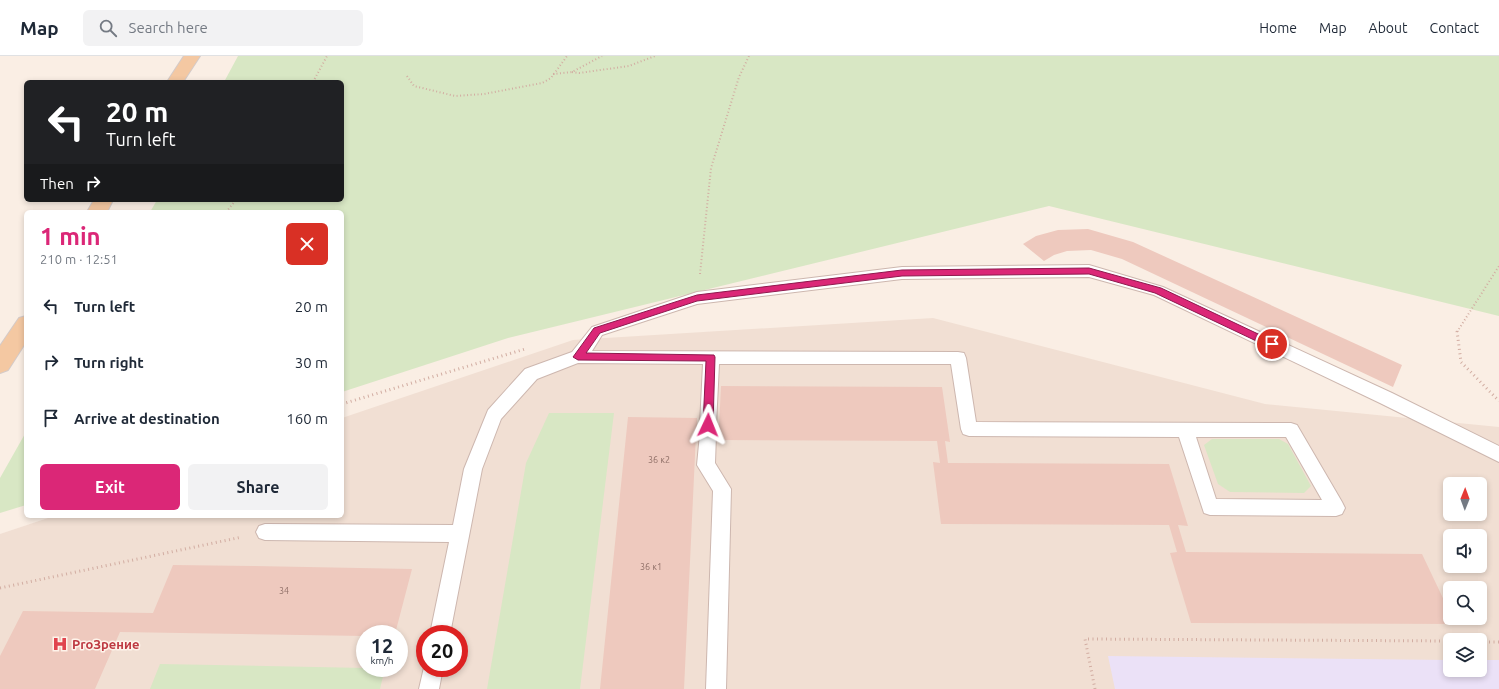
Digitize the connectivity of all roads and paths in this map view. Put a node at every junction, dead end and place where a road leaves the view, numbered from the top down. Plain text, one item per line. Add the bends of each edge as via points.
1 (192, 56) edge
2 (327, 56) edge
3 (567, 56) edge
4 (602, 56) edge
5 (655, 56) edge
6 (749, 56) edge
7 (572, 72) junction
8 (554, 74) junction
9 (407, 76) dead end
10 (176, 80) edge
11 (314, 80) edge
12 (234, 202) edge
13 (228, 210) edge
14 (1499, 266) edge
15 (697, 298) junction
16 (24, 327) edge
17 (533, 347) dead end
18 (578, 357) junction
19 (711, 357) junction
20 (0, 364) edge
21 (1499, 401) edge
22 (344, 403) edge
23 (1185, 430) junction
24 (1499, 454) edge
25 (266, 532) joint
26 (460, 534) junction
27 (0, 588) edge
28 (442, 625) edge
29 (1443, 642) edge
30 (1487, 642) edge
31 (1499, 642) edge
32 (431, 677) edge
33 (429, 689) edge
34 (716, 689) edge
35 (1095, 689) edge

1 - 10 main road
2 - 11 path
3 - 8 path
4 - 7 path
5 - 7 path via 629,66
6 - 15 path via 739,77 711,168
7 - 8 path
8 - 9 path via 542,83 526,87 455,96 414,86
12 - 13 path
14 - 21 path via 1457,330 1461,362
15 - 18 lane via 597,331
15 - 24 lane via 902,273 1089,271 1158,290
16 - 20 main road
17 - 22 path
18 - 19 lane
18 - 26 lane via 531,374 494,415 473,469
19 - 23 lane via 958,358 969,429
19 - 34 lane via 706,465 722,489
23 - 23 lane via 1210,507 1336,508 1291,430
25 - 26 lane
25 - 27 path
26 - 28 lane
29 - 35 path via 1085,639
30 - 31 path
32 - 33 lane

